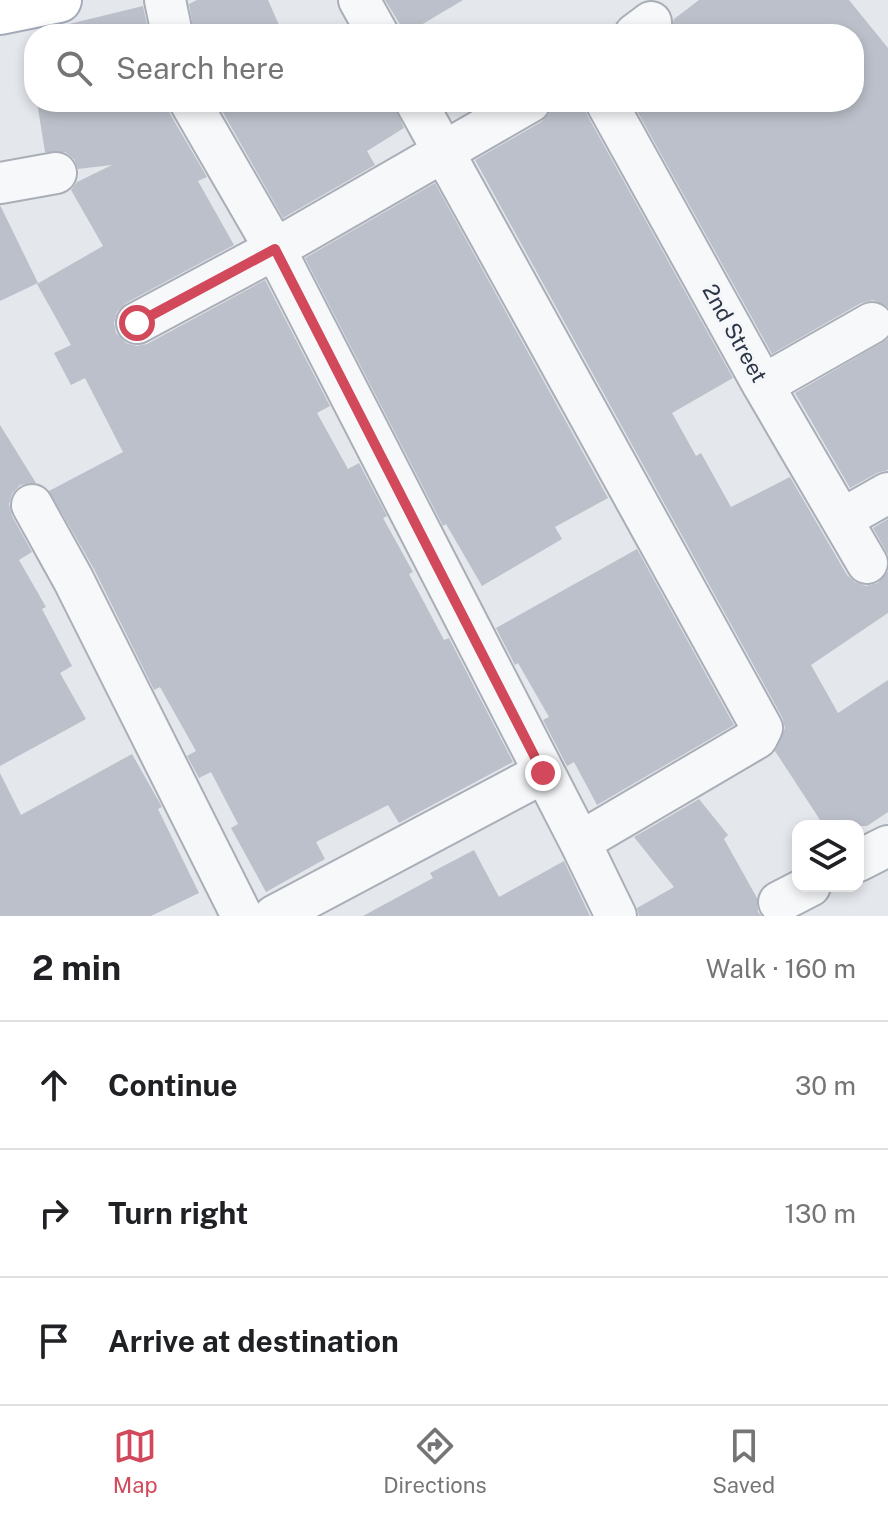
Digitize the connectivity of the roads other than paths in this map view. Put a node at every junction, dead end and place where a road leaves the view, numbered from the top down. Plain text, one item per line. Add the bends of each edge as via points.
1 (59, 0) edge
2 (165, 0) edge
3 (359, 0) edge
4 (0, 12) edge
5 (170, 24) edge
6 (372, 24) edge
7 (196, 112) edge
8 (422, 112) edge
9 (512, 112) edge
10 (612, 112) edge
11 (443, 151) junction
12 (56, 173) dead end
13 (0, 183) edge
14 (275, 249) junction
15 (137, 323) dead end
16 (872, 323) dead end
17 (763, 385) junction
18 (888, 493) edge
19 (32, 505) dead end
20 (842, 519) junction
21 (867, 563) dead end
22 (543, 773) junction
23 (580, 842) junction
24 (888, 846) edge
25 (864, 858) edge
26 (242, 916) edge
27 (274, 916) edge
28 (616, 916) edge

1 - 4 main road
2 - 5 street
3 - 6 street
7 - 14 street
8 - 11 street
9 - 11 street
10 - 17 street, 2nd Street
11 - 14 street
11 - 23 street via 762,728 757,738
12 - 13 street
14 - 15 street
14 - 22 street
16 - 17 street
17 - 20 street, 2nd Street
18 - 20 street
19 - 26 street
20 - 21 street, 2nd Street
22 - 23 street
22 - 27 street
23 - 28 street
24 - 25 street

